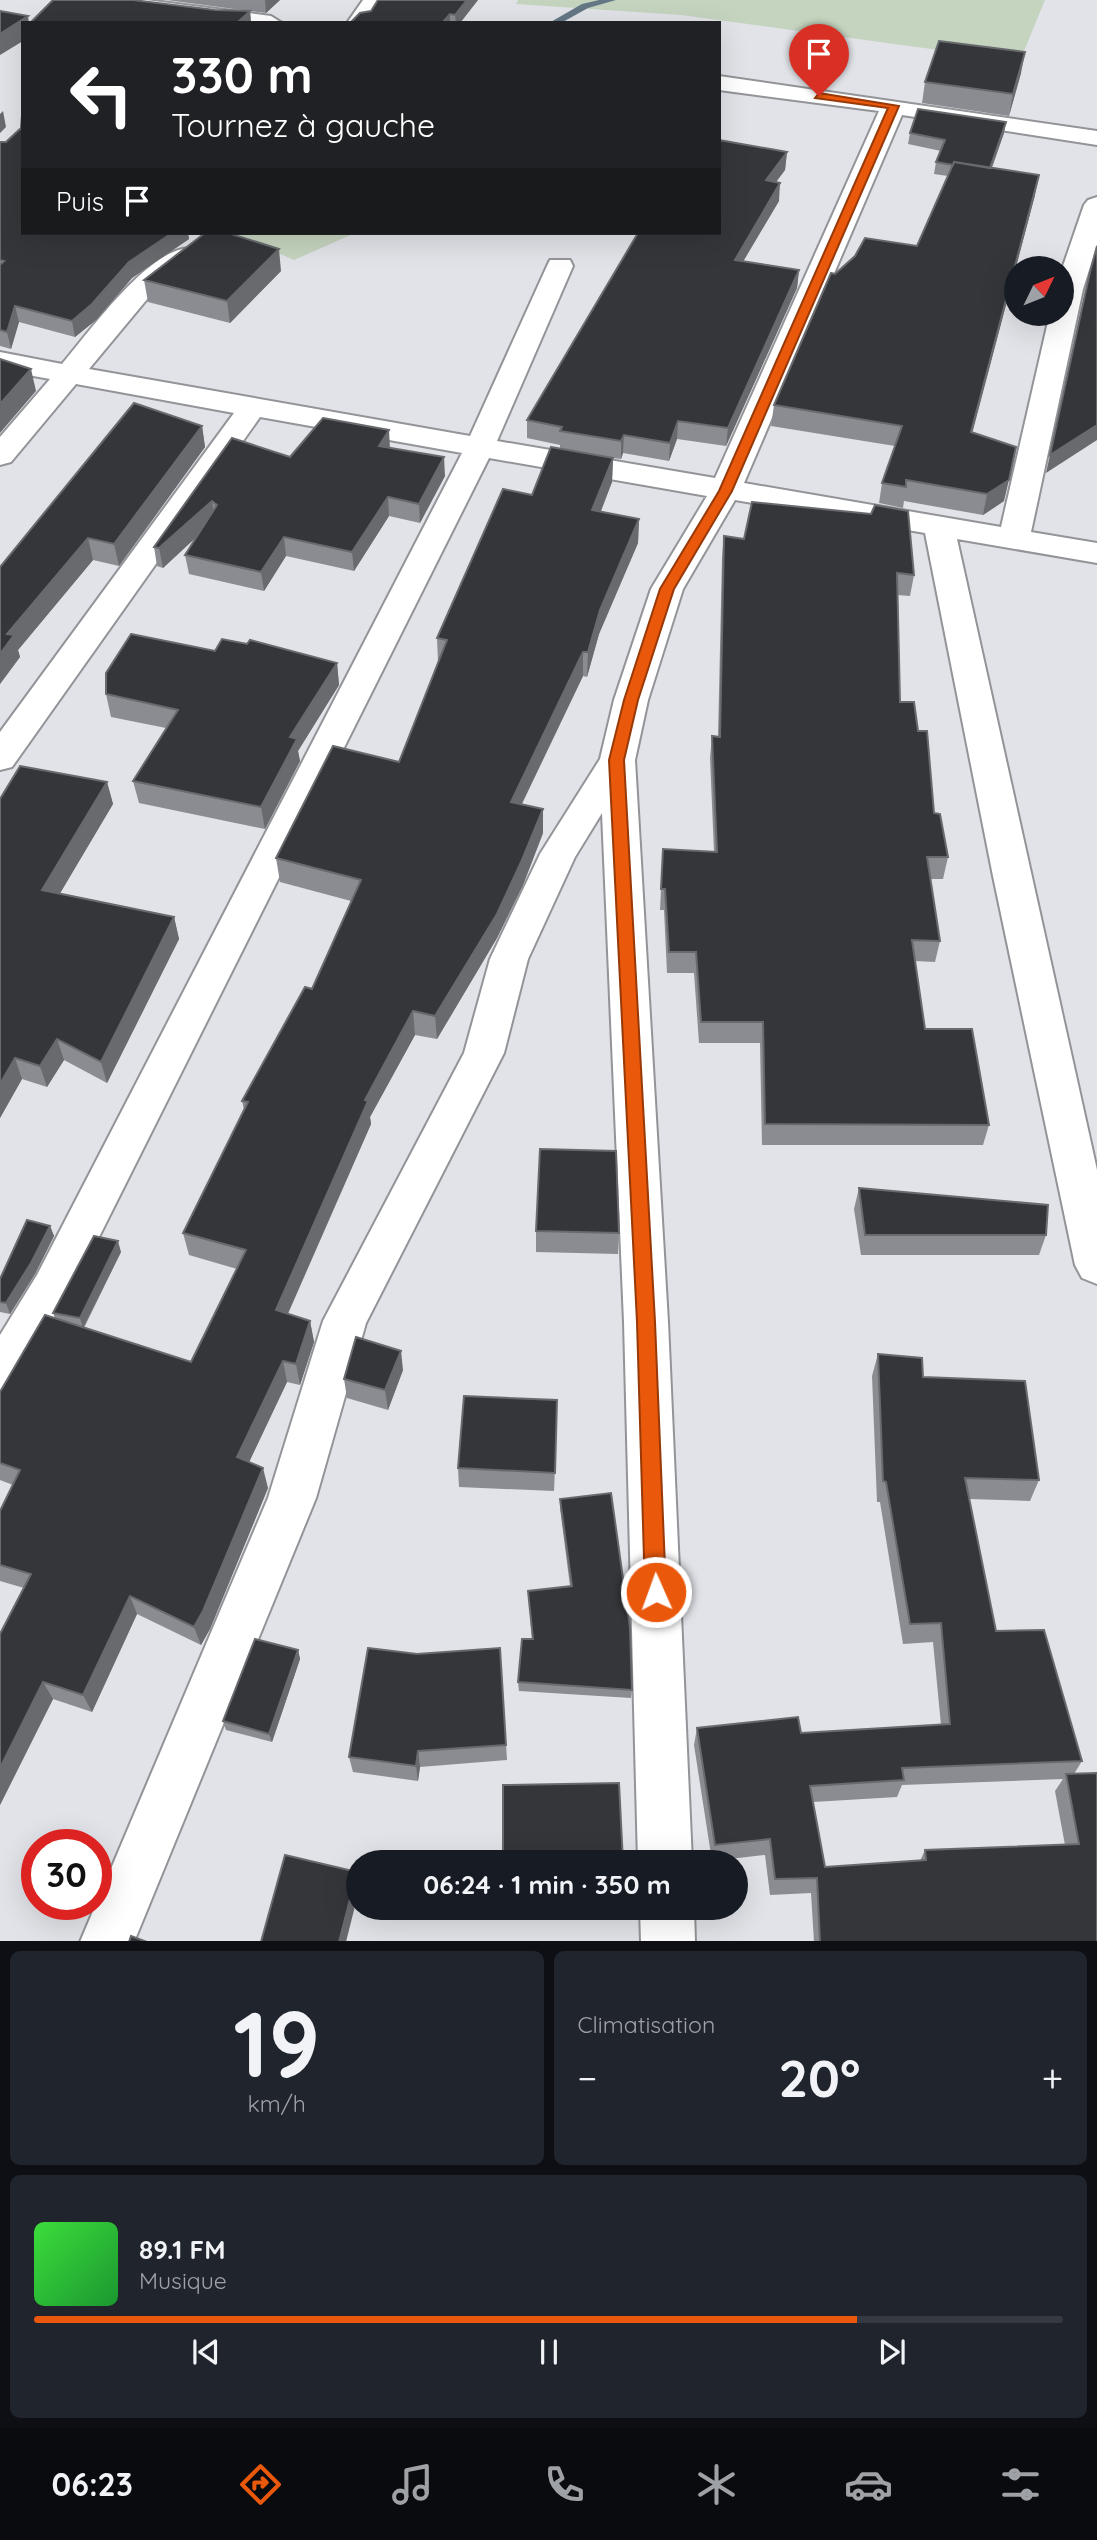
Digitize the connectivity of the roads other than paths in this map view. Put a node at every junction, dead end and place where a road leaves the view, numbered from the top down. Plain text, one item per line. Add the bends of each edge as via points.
1 (94, 0) edge
2 (375, 0) edge
3 (147, 10) edge
4 (252, 21) edge
5 (359, 21) edge
6 (721, 83) edge
7 (894, 106) junction
8 (1097, 138) edge
9 (1097, 205) edge
10 (197, 248) edge
11 (560, 266) dead end
12 (0, 361) edge
13 (70, 375) junction
14 (253, 407) junction
15 (480, 447) junction
16 (0, 456) edge
17 (725, 491) junction
18 (939, 526) junction
19 (1014, 538) junction
20 (1097, 553) edge
21 (0, 758) edge
22 (617, 760) junction
23 (1097, 1265) edge
24 (0, 1376) edge
25 (665, 1850) edge
26 (667, 1920) edge
27 (107, 1941) edge
28 (668, 1941) edge

1 - 3 street
2 - 5 street
3 - 4 street
6 - 7 street
7 - 8 street
7 - 17 street
9 - 19 street via 1069,289
10 - 13 street via 143,286
11 - 15 street
12 - 13 street
13 - 14 street
13 - 16 street
14 - 15 street
14 - 21 street
15 - 17 street
15 - 24 street via 52,1288
17 - 18 street
17 - 22 street via 667,589
18 - 19 street
18 - 23 street
19 - 20 street
22 - 25 street via 646,1322
22 - 27 street via 558,854 509,960 484,1053 345,1321 292,1498
26 - 28 street

